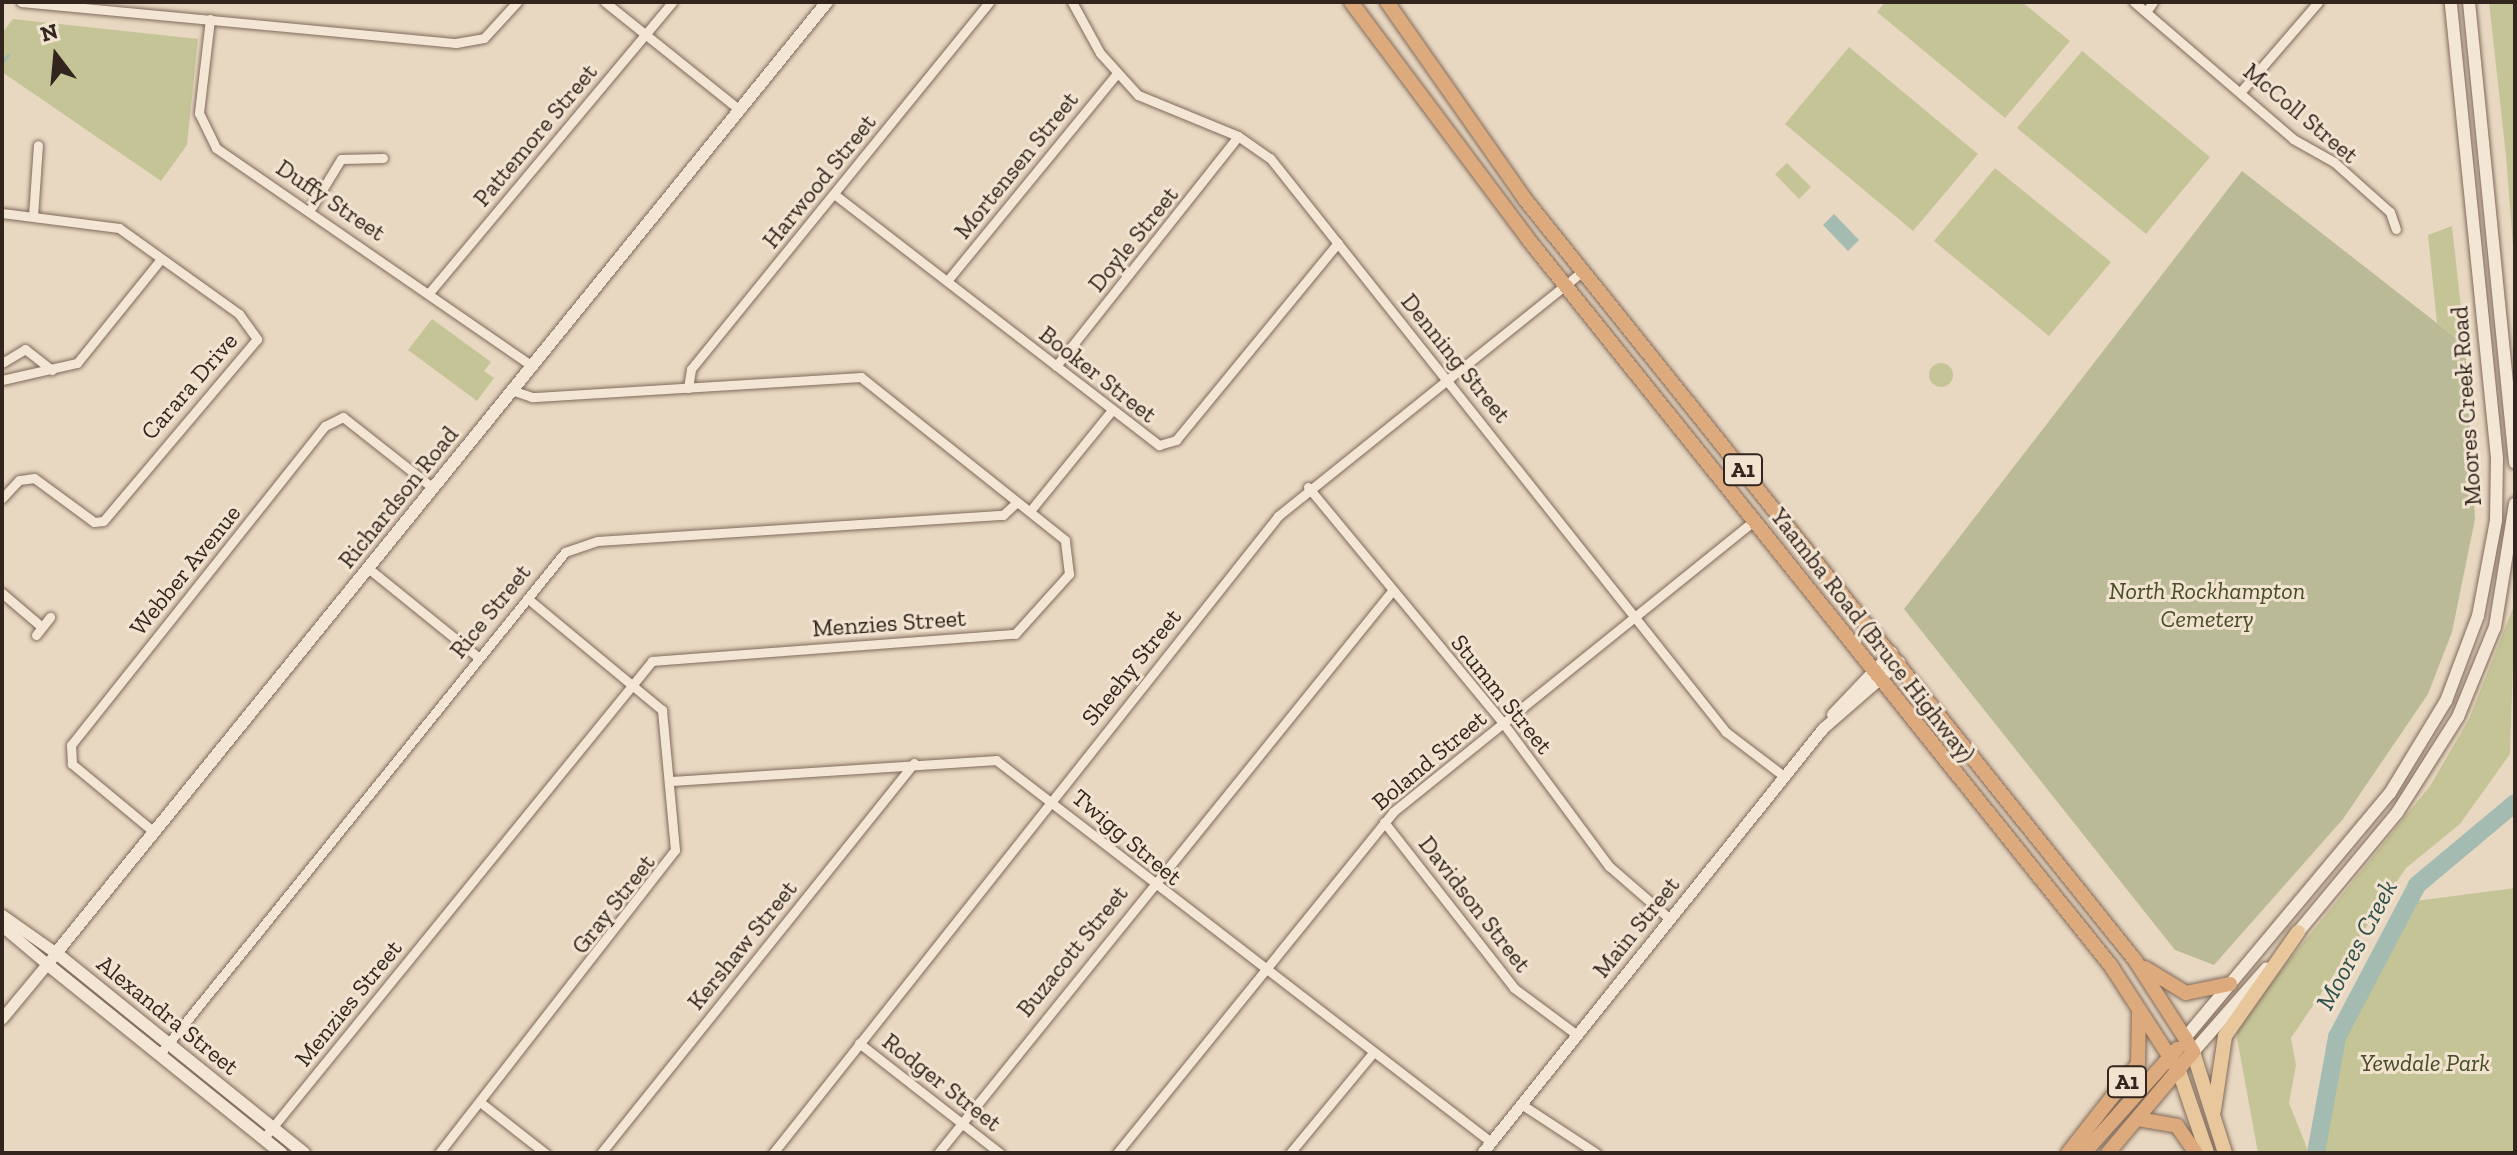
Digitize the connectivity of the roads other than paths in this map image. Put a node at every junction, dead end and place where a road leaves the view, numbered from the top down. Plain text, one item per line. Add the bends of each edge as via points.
1 (21, 2) edge
2 (142, 2) edge
3 (517, 2) edge
4 (605, 2) edge
5 (672, 2) edge
6 (827, 2) edge
7 (989, 2) edge
8 (1072, 2) edge
9 (1351, 2) edge
10 (1387, 2) edge
11 (2134, 2) edge
12 (2153, 2) edge
13 (2318, 2) edge
14 (2451, 2) edge
15 (2469, 2) edge
16 (2146, 12) junction
17 (142, 14) junction
18 (210, 19) junction
19 (645, 35) junction
20 (1117, 73) junction
21 (2243, 89) junction
22 (740, 110) junction
23 (1238, 136) junction
24 (38, 145) dead end
25 (383, 158) dead end
26 (834, 194) junction
27 (311, 208) junction
28 (2, 213) edge
29 (33, 216) junction
30 (2396, 229) dead end
31 (1338, 243) junction
32 (160, 260) junction
33 (1583, 271) junction
34 (947, 281) junction
35 (1566, 286) junction
36 (429, 293) junction
37 (2, 363) edge
38 (532, 366) junction
39 (1056, 366) junction
40 (52, 370) junction
41 (2, 380) edge
42 (1449, 382) junction
43 (688, 388) junction
44 (512, 390) junction
45 (1112, 410) junction
46 (2515, 463) edge
47 (1308, 487) junction
48 (433, 488) junction
49 (2, 498) edge
50 (1017, 502) junction
51 (2515, 504) edge
52 (1030, 511) junction
53 (1754, 521) junction
54 (368, 568) junction
55 (1392, 591) junction
56 (2, 593) edge
57 (527, 598) junction
58 (1638, 615) junction
59 (50, 617) dead end
60 (478, 657) junction
61 (1895, 657) junction
62 (1874, 674) junction
63 (632, 685) junction
64 (1503, 723) junction
65 (914, 763) junction
66 (1785, 777) junction
67 (672, 781) junction
68 (1050, 799) junction
69 (1384, 822) junction
70 (154, 832) junction
71 (1151, 884) junction
72 (2, 915) edge
73 (1670, 919) junction
74 (2, 926) edge
75 (2298, 932) junction
76 (56, 953) junction
77 (2135, 960) junction
78 (47, 964) junction
79 (1264, 971) junction
80 (2230, 984) junction
81 (2133, 996) junction
82 (2, 1018) edge
83 (1577, 1035) junction
84 (2185, 1038) junction
85 (167, 1043) junction
86 (859, 1043) junction
87 (2193, 1052) junction
88 (159, 1055) junction
89 (1371, 1055) junction
90 (2171, 1056) junction
91 (2179, 1071) junction
92 (480, 1102) junction
93 (1521, 1104) junction
94 (2214, 1110) junction
95 (2138, 1119) junction
96 (961, 1122) junction
97 (273, 1128) junction
98 (263, 1139) junction
99 (1491, 1142) junction
100 (281, 1153) edge
101 (304, 1153) edge
102 (439, 1153) edge
103 (545, 1153) edge
104 (601, 1153) edge
105 (773, 1153) edge
106 (938, 1153) edge
107 (1000, 1153) edge
108 (1117, 1153) edge
109 (1290, 1153) edge
110 (1482, 1153) edge
111 (1596, 1153) edge
112 (2068, 1153) edge
113 (2084, 1153) edge
114 (2108, 1153) edge
115 (2196, 1153) edge
116 (2207, 1153) edge
117 (2225, 1153) edge

1 - 17 street
2 - 17 street
3 - 18 street via 495,29 468,42
4 - 19 street
5 - 19 street, Pattemore Street
6 - 22 main road, Richardson Road
7 - 26 street, Harwood Street
8 - 20 street, Denning Street
9 - 35 highway, Yaamba Road (Bruce Highway) / A1
10 - 33 highway, Yaamba Road (Bruce Highway) / A1
11 - 16 street, McColl Street
12 - 16 street
13 - 21 street
14 - 80 main road, Moores Creek Road via 2497,458 2491,563 2466,656 2422,746
15 - 46 main road, Moores Creek Road
16 - 21 street, McColl Street
17 - 18 street
18 - 27 street, Duffy Street via 200,127 216,148
19 - 22 street
19 - 36 street, Pattemore Street
20 - 23 street, Denning Street via 1138,95
20 - 34 street, Mortensen Street
21 - 30 street, McColl Street via 2293,139 2333,158 2390,212
22 - 38 main road, Richardson Road
23 - 31 street, Denning Street via 1270,158
23 - 39 street, Doyle Street
24 - 29 street
25 - 27 street via 341,159
26 - 34 street, Booker Street
26 - 43 street, Harwood Street via 691,369
27 - 36 street, Duffy Street
28 - 29 street, Carara Drive
29 - 32 street, Carara Drive via 109,223
31 - 42 street, Denning Street
31 - 45 street, Booker Street via 1176,440 1159,445
32 - 40 street via 77,363
32 - 49 street, Carara Drive via 239,314 257,339 103,521 94,522 34,478 19,480
33 - 35 street, Sheehy Street
33 - 61 highway, Yaamba Road (Bruce Highway) / A1
34 - 39 street, Booker Street
35 - 42 street, Sheehy Street
35 - 53 highway, Yaamba Road (Bruce Highway) / A1
36 - 38 street, Duffy Street
37 - 40 street via 25,349
38 - 44 main road, Richardson Road
39 - 45 street, Booker Street
40 - 41 street
42 - 47 street, Sheehy Street
42 - 58 street, Denning Street
43 - 44 street, Menzies Street via 532,397
43 - 50 street, Menzies Street via 861,377
44 - 48 main road, Richardson Road
45 - 52 street
47 - 55 street, Stumm Street
47 - 68 street, Sheehy Street
48 - 54 main road, Richardson Road
48 - 70 street, Webber Avenue via 343,417 325,426 71,745 72,764
50 - 52 street, Menzies Street
50 - 57 street, Rice Street via 1003,515 586,543 565,552
51 - 75 main road, Moores Creek Road via 2495,627 2458,717 2397,813
52 - 63 street, Menzies Street via 1065,540 1071,565 1015,634 662,659
53 - 58 street, Boland Street
53 - 62 highway, Yaamba Road (Bruce Highway) / A1
54 - 60 street
54 - 70 main road, Richardson Road
55 - 64 street, Stumm Street
55 - 71 street, Buzacott Street
56 - 59 street via 39,631
57 - 60 street, Rice Street
57 - 63 street, Gray Street
58 - 64 street, Boland Street
58 - 66 street, Denning Street via 1726,732
60 - 85 street, Rice Street
61 - 62 street, Main Street
61 - 77 highway, Yaamba Road (Bruce Highway) / A1
62 - 66 street, Main Street
62 - 81 highway, Yaamba Road (Bruce Highway) / A1
63 - 67 street, Gray Street via 665,715
63 - 97 street, Menzies Street
64 - 69 street, Boland Street
64 - 73 street, Stumm Street via 1609,866
65 - 67 street, Twigg Street
65 - 68 street, Twigg Street via 996,760
65 - 104 street, Kershaw Street
66 - 73 street, Main Street
67 - 92 street, Gray Street via 675,850 668,869
68 - 71 street, Twigg Street
68 - 86 street, Sheehy Street
69 - 79 street, Boland Street
69 - 83 street, Davidson Street via 1514,988
70 - 76 main road, Richardson Road
71 - 79 street, Twigg Street
71 - 96 street, Buzacott Street
72 - 76 street, Alexandra Street
73 - 83 street, Main Street
74 - 78 street, Alexandra Street
75 - 87 main road, Moores Creek Road
75 - 94 main road via 2225,1036
76 - 78 street, Richardson Road
76 - 85 main road, Alexandra Street
77 - 80 highway via 2186,993
77 - 84 highway, Yaamba Road (Bruce Highway) / A1
78 - 82 street, Richardson Road
78 - 88 main road, Alexandra Street
79 - 89 street, Twigg Street
79 - 108 street, Boland Street
80 - 84 main road, Moores Creek Road
81 - 90 highway, Yaamba Road (Bruce Highway) / A1
81 - 112 highway, A1 via 2142,1022 2138,1064
83 - 93 street, Main Street
84 - 87 highway, Yaamba Road (Bruce Highway) / A1
84 - 90 highway, Moores Creek Road / A1
85 - 88 street, Rice Street
85 - 97 main road, Alexandra Street
86 - 96 street, Rodger Street
86 - 105 street, Sheehy Street
87 - 91 highway, Moores Creek Road / A1
87 - 94 main road
88 - 98 main road, Alexandra Street
89 - 99 street, Twigg Street
89 - 109 street
90 - 91 highway, Yaamba Road (Bruce Highway) / A1
90 - 113 highway, Moores Creek Road / A1
91 - 95 highway, Moores Creek Road / A1
91 - 116 main road
92 - 102 street, Gray Street
92 - 103 street
93 - 99 street, Main Street
93 - 111 street
94 - 117 main road
95 - 114 highway, Moores Creek Road / A1
95 - 115 highway via 2177,1126
96 - 106 street, Buzacott Street
96 - 107 street, Rodger Street
97 - 98 street, Menzies Street
97 - 101 main road, Alexandra Street
98 - 100 main road, Alexandra Street
99 - 110 street, Main Street

